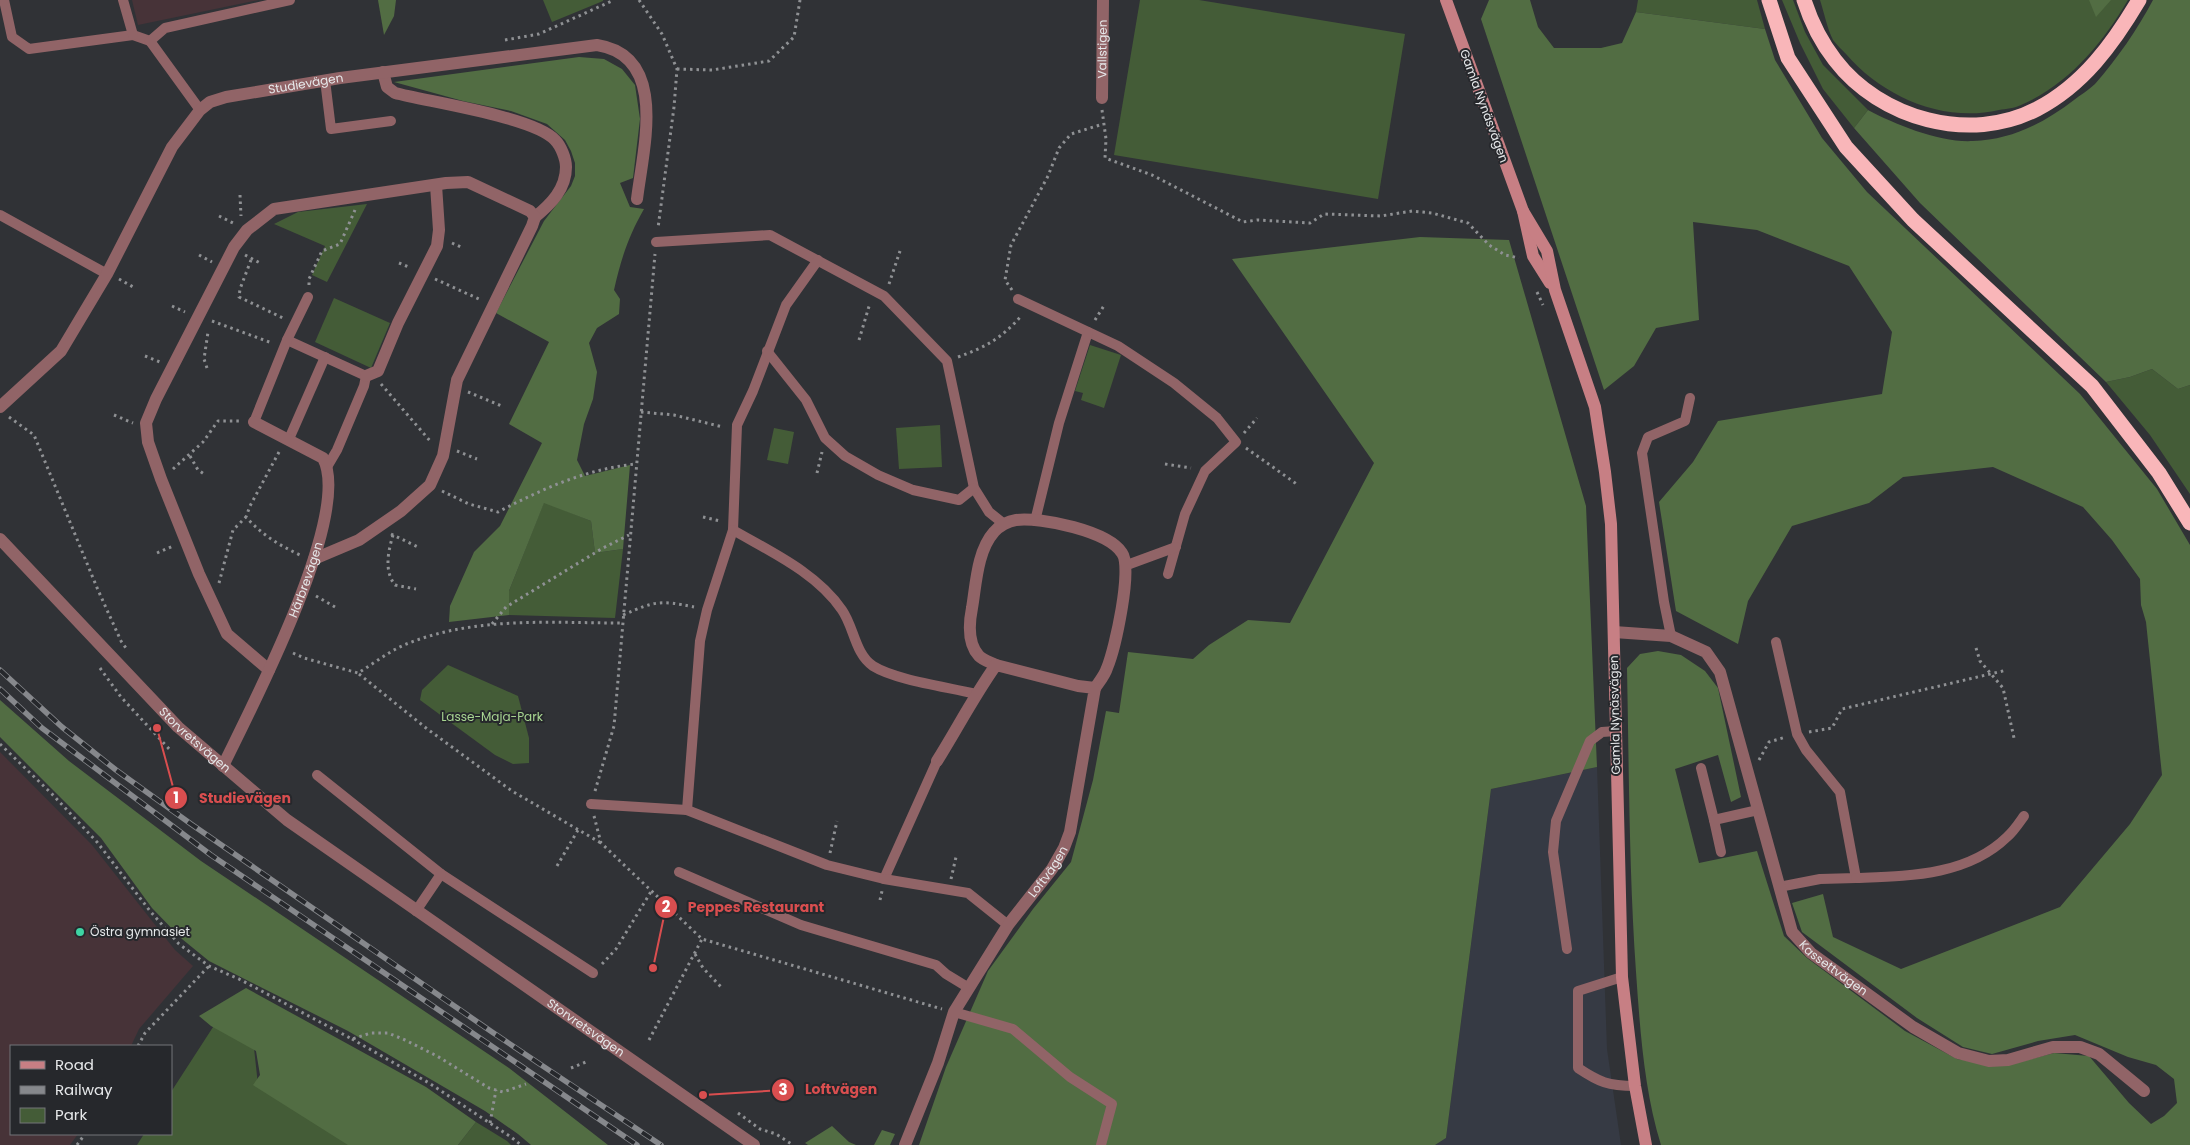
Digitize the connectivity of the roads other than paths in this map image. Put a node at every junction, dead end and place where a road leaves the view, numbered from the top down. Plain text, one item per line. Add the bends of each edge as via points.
1 (4, 0) edge
2 (123, 0) edge
3 (290, 0) edge
4 (1103, 0) edge
5 (1446, 0) edge
6 (1769, 0) edge
7 (1804, 0) edge
8 (2139, 0) edge
9 (133, 35) junction
10 (150, 41) junction
11 (383, 72) junction
12 (325, 80) junction
13 (1102, 98) road end
14 (200, 110) junction
15 (392, 121) dead end
16 (436, 185) junction
17 (637, 198) dead end
18 (0, 215) edge
19 (535, 217) junction
20 (656, 242) road end
21 (818, 260) junction
22 (112, 276) junction
23 (308, 296) road end
24 (1018, 299) road end
25 (1088, 332) junction
26 (286, 343) junction
27 (767, 351) junction
28 (325, 357) junction
29 (368, 375) junction
30 (1690, 398) dead end
31 (0, 407) edge
32 (254, 422) joint
33 (289, 439) junction
34 (328, 467) junction
35 (974, 488) junction
36 (1035, 521) junction
37 (2190, 523) edge
38 (1004, 524) junction
39 (733, 530) junction
40 (0, 539) edge
41 (1176, 547) junction
42 (314, 559) junction
43 (1127, 565) junction
44 (1168, 574) dead end
45 (1614, 632) junction
46 (1671, 636) junction
47 (1776, 642) dead end
48 (996, 664) junction
49 (270, 670) junction
50 (1096, 688) junction
51 (976, 694) junction
52 (1616, 731) junction
53 (937, 761) joint
54 (223, 766) junction
55 (1701, 768) dead end
56 (317, 775) dead end
57 (591, 804) road end
58 (687, 810) junction
59 (1758, 810) junction
60 (2024, 816) dead end
61 (1714, 820) junction
62 (1721, 852) dead end
63 (679, 872) dead end
64 (441, 874) junction
65 (1856, 878) junction
66 (884, 879) junction
67 (1779, 887) junction
68 (416, 910) junction
69 (1008, 925) junction
70 (1567, 949) dead end
71 (593, 973) road end
72 (1622, 976) junction
73 (969, 988) junction
74 (954, 1012) junction
75 (1635, 1086) junction
76 (2144, 1091) dead end
77 (754, 1145) edge
78 (905, 1145) edge
79 (1101, 1145) edge
80 (1646, 1145) edge

1 - 9 lane via 12,37 29,49
2 - 9 lane
3 - 10 lane via 165,28
4 - 13 street, Vallstigen
5 - 45 street, Gamla Nynäsvägen via 1523,211 1533,256 1555,290 1595,407 1611,524
6 - 37 highway via 1788,58 1846,147 1913,220 2092,386 2159,473
7 - 8 highway via 1811,23 1835,61 1860,85 1905,113 1956,125 2012,120 2058,95 2088,72 2118,34
9 - 10 lane
10 - 14 lane
11 - 12 street, Studievägen
11 - 17 street, Studievägen via 597,45 611,47 636,68 643,84 648,115
11 - 19 street via 387,87 395,93 500,116 542,131 555,140 566,160 566,180 550,205
12 - 14 street, Studievägen via 226,96
12 - 15 lane via 331,129
14 - 22 street, Studievägen via 172,147
16 - 19 street via 468,182 530,211
16 - 29 street via 437,246 378,371
16 - 49 street via 274,209 247,230 234,247 146,423 148,442 161,479 227,634
18 - 22 lane
19 - 42 street via 455,387 443,450 430,485 401,511 358,540
20 - 21 lane via 770,235
21 - 27 lane via 786,305
21 - 35 lane via 884,296 947,361
22 - 31 street, Studievägen via 62,351
23 - 26 lane
24 - 25 lane
25 - 36 lane via 1059,423
25 - 41 lane via 1118,346 1174,383 1217,418 1236,442 1204,471 1184,514
26 - 28 lane
26 - 32 lane
27 - 35 lane via 806,400 825,438 845,456 913,490 959,500
27 - 39 lane via 737,425
28 - 29 lane
28 - 33 lane
29 - 34 lane
30 - 46 lane via 1685,421 1648,437 1642,453
32 - 33 street
33 - 34 street via 323,458
34 - 42 street, Härbrevägen via 328,499
35 - 38 lane via 989,512
36 - 38 street via 1016,520
36 - 43 street via 1097,534 1112,541
38 - 48 street via 993,533 984,548 970,617 971,639 976,651 980,657
39 - 51 lane via 791,563 831,596 872,665 887,673
39 - 58 lane via 700,641
40 - 54 street, Storvretsvägen via 178,727
41 - 43 lane
41 - 44 lane
42 - 49 street, Härbrevägen
43 - 50 street, Loftvägen via 1118,629 1107,670
45 - 46 street, Kassettvägen
45 - 52 street, Gamla Nynäsvägen
46 - 59 street, Kassettvägen via 1706,652 1720,672
47 - 65 lane via 1796,734 1840,792
48 - 50 street
48 - 51 street
49 - 54 street, Härbrevägen
50 - 69 street, Loftvägen via 1070,832 1052,869
51 - 53 street
52 - 70 lane via 1602,732 1590,740 1556,821 1553,852
52 - 72 street, Gamla Nynäsvägen
53 - 66 lane
54 - 68 street, Storvretsvägen via 287,820
55 - 61 lane
56 - 64 lane
57 - 58 lane
58 - 66 lane via 827,865
59 - 61 lane
59 - 67 street, Kassettvägen
60 - 65 lane via 2007,837 1987,853 1955,868 1909,876
61 - 62 lane
63 - 73 lane via 801,925 936,965
64 - 68 lane
64 - 71 lane
65 - 67 lane via 1820,879
66 - 69 lane via 968,893
67 - 76 street, Kassettvägen via 1792,932 1811,953 1913,1027 1958,1053 1989,1061 2008,1060 2053,1047 2080,1047 2099,1054
68 - 77 street, Storvretsvägen
69 - 73 street, Loftvägen
72 - 75 street, Gamla Nynäsvägen
72 - 75 lane via 1578,991 1578,1068 1597,1081
73 - 74 street, Loftvägen
74 - 78 street, Loftvägen via 938,1063
74 - 79 lane via 1014,1029 1070,1077 1112,1104
75 - 80 street, Gamla Nynäsvägen

